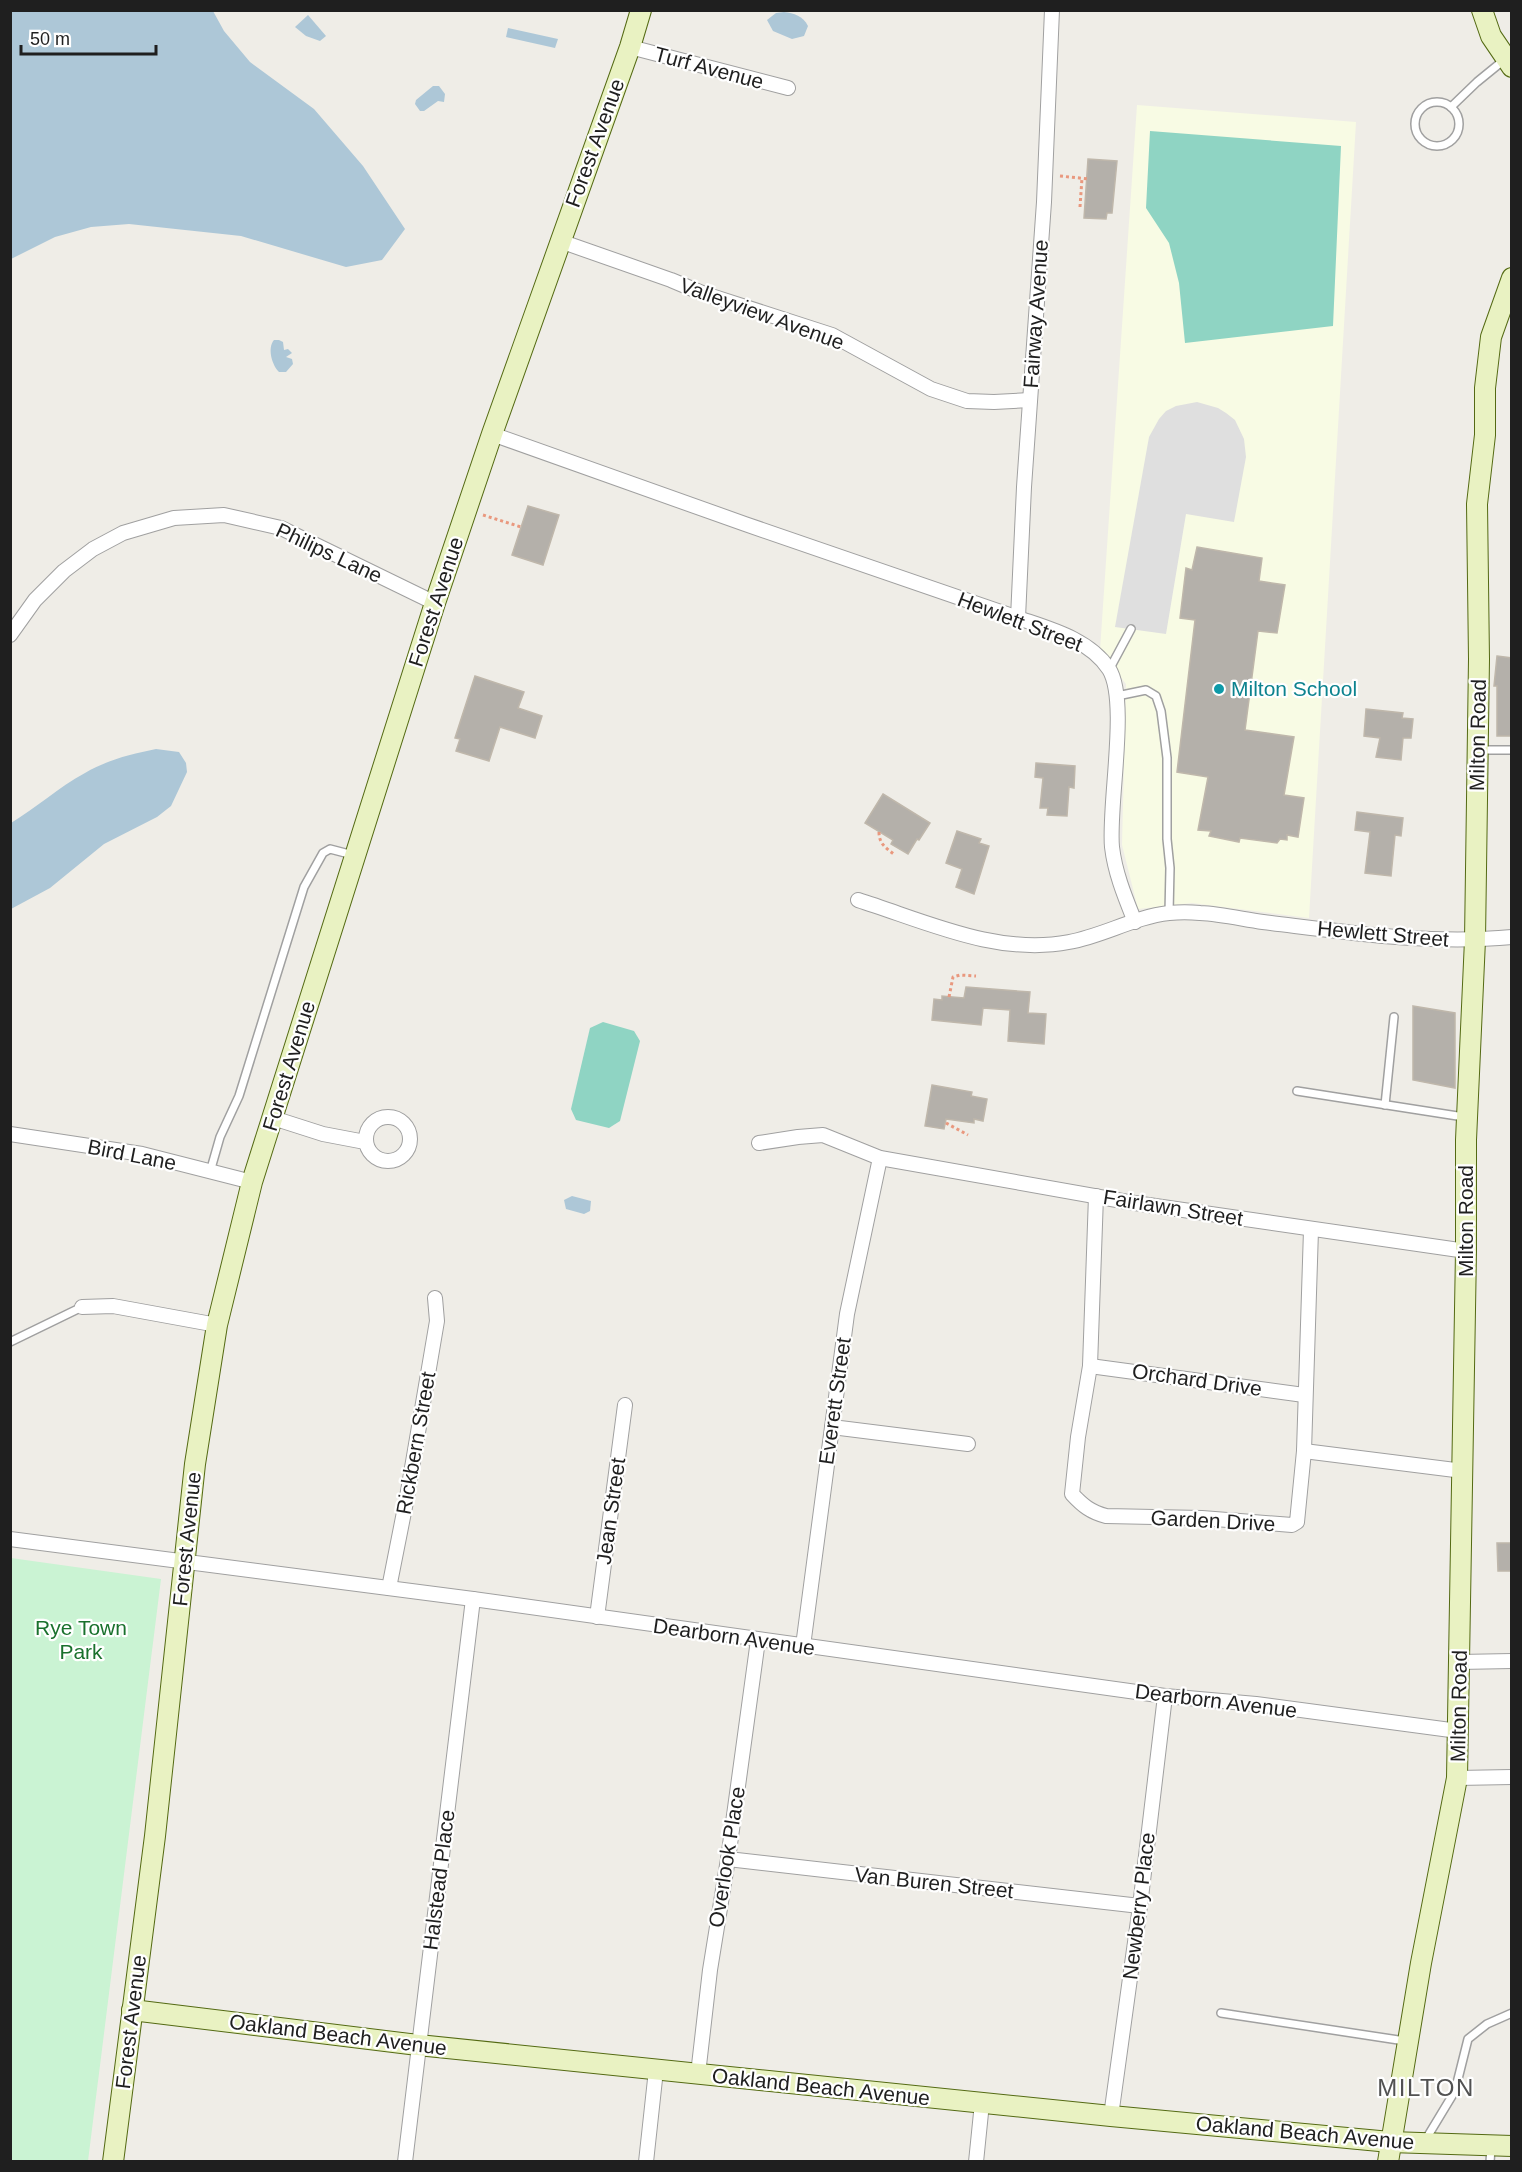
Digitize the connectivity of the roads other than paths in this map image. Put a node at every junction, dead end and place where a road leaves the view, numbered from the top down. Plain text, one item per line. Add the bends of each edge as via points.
1 (641, 10) edge
2 (1052, 10) edge
3 (1482, 10) edge
4 (630, 47) junction
5 (1509, 63) edge
6 (788, 88) dead end
7 (1451, 107) junction
8 (560, 241) junction
9 (1512, 278) edge
10 (1030, 400) junction
11 (492, 434) junction
12 (435, 603) junction
13 (1018, 618) junction
14 (1131, 629) dead end
15 (10, 635) edge
16 (1109, 670) junction
17 (1117, 696) junction
18 (1478, 750) junction
19 (1512, 750) edge
20 (355, 856) junction
21 (858, 900) dead end
22 (1169, 913) junction
23 (1135, 922) junction
24 (1512, 937) edge
25 (1474, 940) junction
26 (1394, 1017) dead end
27 (1298, 1091) dead end
28 (1385, 1105) junction
29 (1467, 1117) junction
30 (273, 1118) junction
31 (10, 1134) edge
32 (365, 1142) dead end
33 (759, 1143) dead end
34 (880, 1158) junction
35 (210, 1172) junction
36 (252, 1182) junction
37 (1096, 1196) junction
38 (1311, 1230) junction
39 (1466, 1251) junction
40 (435, 1298) dead end
41 (82, 1307) joint
42 (217, 1325) junction
43 (10, 1342) edge
44 (1090, 1366) junction
45 (1304, 1395) junction
46 (625, 1405) dead end
47 (832, 1427) junction
48 (968, 1444) dead end
49 (1304, 1451) junction
50 (1463, 1471) junction
51 (10, 1539) edge
52 (184, 1562) junction
53 (389, 1588) junction
54 (473, 1599) junction
55 (597, 1617) junction
56 (758, 1640) junction
57 (802, 1646) junction
58 (1512, 1661) edge
59 (1459, 1662) junction
60 (1165, 1696) junction
61 (1458, 1731) junction
62 (1512, 1777) edge
63 (1457, 1778) junction
64 (728, 1859) junction
65 (1140, 1906) junction
66 (132, 2010) junction
67 (1221, 2013) dead end
68 (1512, 2013) edge
69 (1407, 2041) junction
70 (418, 2045) junction
71 (656, 2070) junction
72 (698, 2074) junction
73 (982, 2103) junction
74 (1111, 2116) junction
75 (1424, 2144) junction
76 (1512, 2146) edge
77 (1389, 2152) edge
78 (1491, 2153) edge
79 (113, 2162) edge
80 (405, 2162) edge
81 (646, 2162) edge
82 (976, 2162) edge

1 - 4 street, Forest Avenue
2 - 10 street, Fairway Avenue
3 - 5 street via 1491,36
4 - 6 street, Turf Avenue
4 - 8 street, Forest Avenue
5 - 7 lane via 1477,82
7 - 7 lane via 1459,126 1453,140 1440,146 1426,143 1415,125 1419,112 1430,103
8 - 10 street, Valleyview Avenue via 831,335 931,389 967,401
8 - 11 street, Forest Avenue
9 - 18 street, Milton Road via 1491,337 1485,388 1485,435 1477,504
10 - 13 street, Fairway Avenue
11 - 12 street, Forest Avenue
11 - 13 street, Hewlett Street
12 - 15 street, Philips Lane via 281,528 224,515 174,518 123,532 93,549 64,570 35,600
12 - 20 street, Forest Avenue
13 - 16 street, Hewlett Street via 1087,646
14 - 16 lane
16 - 17 street, Hewlett Street
17 - 22 lane via 1146,690 1156,696 1161,711 1167,758
17 - 23 street, Hewlett Street via 1112,846 1118,877
18 - 19 lane
18 - 25 street, Milton Road
20 - 30 street, Forest Avenue
20 - 35 lane via 330,849 323,853 304,887 239,1096 220,1137
21 - 23 street via 978,939 1021,945 1071,942
22 - 23 street, Hewlett Street
22 - 25 street, Hewlett Street via 1203,913 1418,939
24 - 25 street, Hewlett Street
25 - 29 street, Milton Road
26 - 28 lane
27 - 28 lane
28 - 29 lane
29 - 39 street, Milton Road
30 - 32 street
30 - 36 street, Forest Avenue
31 - 35 street, Bird Lane via 142,1154
33 - 34 street, Fairlawn Street via 823,1135
34 - 37 street, Fairlawn Street
34 - 47 street, Everett Street via 847,1314
35 - 36 street, Bird Lane
36 - 42 street, Forest Avenue
37 - 38 street, Fairlawn Street
37 - 44 street
38 - 39 street, Fairlawn Street
38 - 45 street, Garden Drive
39 - 50 street, Milton Road
40 - 53 street, Rickbern Street via 437,1321
41 - 42 street via 113,1306
41 - 43 lane
42 - 52 street, Forest Avenue
44 - 45 street, Orchard Drive
44 - 49 street, Garden Drive via 1072,1494 1094,1513 1292,1525 1297,1522
45 - 49 street, Garden Drive
46 - 55 street, Jean Street
47 - 48 street
47 - 57 street, Everett Street
49 - 50 street
50 - 59 street, Milton Road
51 - 52 street, Dearborn Avenue
52 - 53 street, Dearborn Avenue
52 - 66 street, Forest Avenue
53 - 54 street, Dearborn Avenue
54 - 55 street, Dearborn Avenue
54 - 70 street, Halstead Place
55 - 56 street, Dearborn Avenue
56 - 57 street, Dearborn Avenue
56 - 64 street, Overlook Place
57 - 60 street, Dearborn Avenue
58 - 59 street
59 - 61 street, Milton Road
60 - 61 street, Dearborn Avenue
60 - 65 street, Newberry Place
61 - 63 street, Milton Road
62 - 63 street
63 - 69 street, Milton Road
64 - 65 street, Van Buren Street
64 - 72 street, Overlook Place
65 - 74 street, Newberry Place
66 - 70 street, Oakland Beach Avenue
66 - 79 street, Forest Avenue
67 - 69 lane
68 - 75 lane via 1487,2024 1468,2039 1455,2091
69 - 77 street, Milton Road
70 - 71 street, Oakland Beach Avenue
70 - 80 street, Halstead Place
71 - 72 street, Oakland Beach Avenue
71 - 81 street
72 - 73 street, Oakland Beach Avenue
73 - 74 street, Oakland Beach Avenue
73 - 82 street
74 - 77 street, Oakland Beach Avenue
75 - 77 street, Oakland Beach Avenue
75 - 78 street, Oakland Beach Avenue
76 - 78 street, Oakland Beach Avenue

